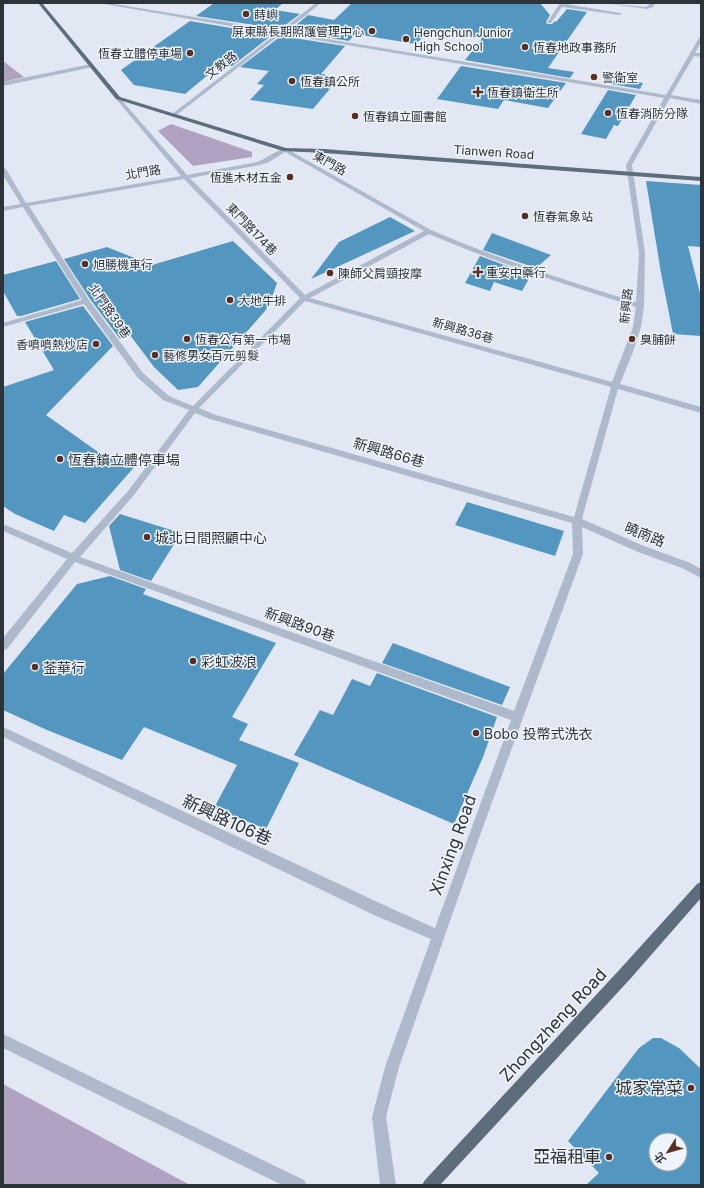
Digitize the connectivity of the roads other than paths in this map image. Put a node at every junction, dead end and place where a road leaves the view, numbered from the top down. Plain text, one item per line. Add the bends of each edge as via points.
1 (40, 3) edge
2 (100, 3) edge
3 (319, 3) edge
4 (606, 3) edge
5 (653, 3) edge
6 (562, 4) edge
7 (624, 6) junction
8 (550, 22) dead end
9 (280, 32) junction
10 (701, 38) edge
11 (692, 54) junction
12 (701, 55) edge
13 (91, 66) junction
14 (3, 84) edge
15 (668, 96) junction
16 (118, 98) junction
17 (701, 102) edge
18 (174, 115) junction
19 (285, 150) junction
20 (3, 169) edge
21 (632, 173) junction
22 (185, 176) junction
23 (701, 179) edge
24 (24, 205) junction
25 (3, 209) edge
26 (429, 231) junction
27 (304, 298) junction
28 (86, 301) junction
29 (640, 306) junction
30 (3, 325) edge
31 (615, 386) junction
32 (194, 409) junction
33 (701, 410) edge
34 (577, 521) junction
35 (3, 527) edge
36 (73, 558) junction
37 (701, 574) edge
38 (3, 646) edge
39 (517, 716) junction
40 (3, 732) edge
41 (701, 888) edge
42 (438, 936) junction
43 (3, 1040) edge
44 (299, 1185) edge
45 (388, 1185) edge
46 (430, 1185) edge

1 - 13 main road
2 - 9 street
3 - 9 street, 文教路
4 - 7 street
5 - 7 street via 646,8
6 - 7 street via 620,15
6 - 8 street
9 - 15 street
9 - 18 street, 文教路
10 - 11 street, 新興路
11 - 12 street
11 - 15 street, 新興路
13 - 14 street
13 - 16 main road
15 - 17 street
15 - 21 street, 新興路 via 629,164
16 - 18 main road, 東門路
16 - 22 street, 東門路174巷
18 - 19 main road, 東門路
19 - 21 main road, Tianwen Road
19 - 22 street, 北門路 via 258,164
19 - 26 street, 東門路
20 - 24 street, 北門路39巷
21 - 23 main road, Tianwen Road
21 - 29 street, 新興路 via 642,253
22 - 24 street, 北門路
22 - 27 street, 東門路174巷
24 - 25 street, 北門路
24 - 28 street, 北門路39巷
26 - 27 street
26 - 29 street, 東門路 via 507,262
27 - 31 street, 新興路36巷
27 - 32 street
28 - 30 street
28 - 32 street, 北門路39巷 via 140,375 166,398
29 - 31 street, 新興路 via 637,327
31 - 33 street, 新興路36巷
31 - 34 street, 新興路
32 - 34 street, 新興路66巷 via 213,417
32 - 36 street via 131,493
34 - 37 street, 曉南路
34 - 39 street, Xinxing Road via 578,554
35 - 36 street
36 - 38 street
36 - 39 street, 新興路90巷
39 - 42 street, Xinxing Road
40 - 42 street, 新興路106巷
41 - 46 main road, Zhongzheng Road
42 - 45 street, Xinxing Road via 395,1060 379,1117
43 - 44 street

